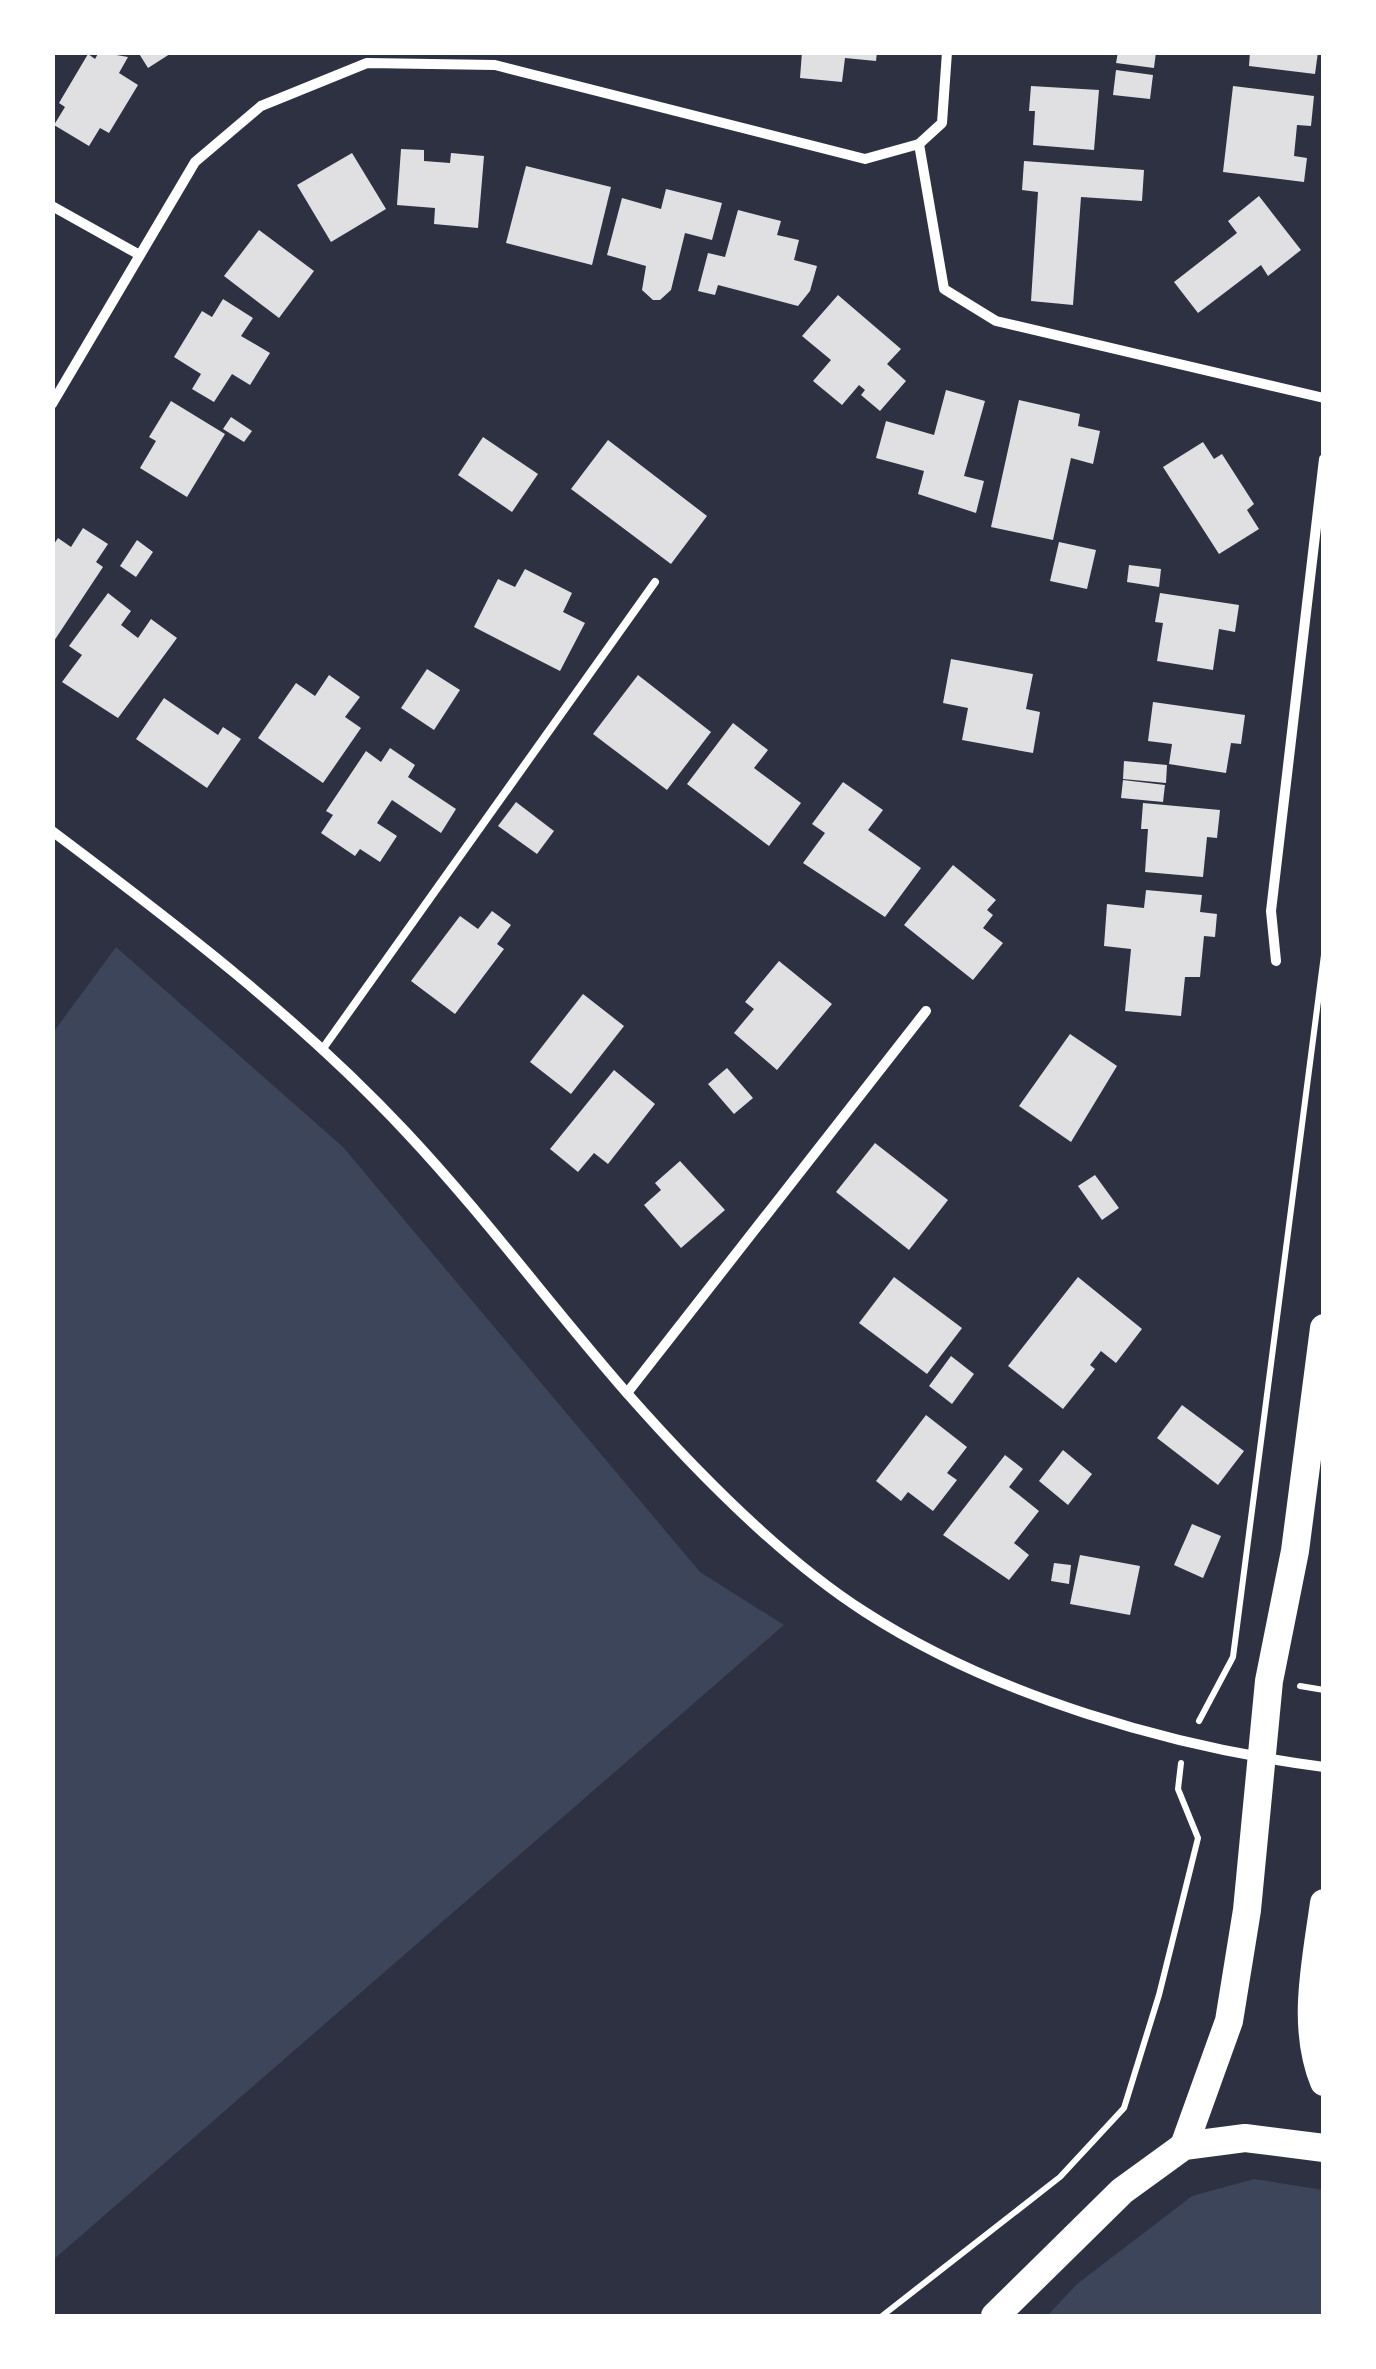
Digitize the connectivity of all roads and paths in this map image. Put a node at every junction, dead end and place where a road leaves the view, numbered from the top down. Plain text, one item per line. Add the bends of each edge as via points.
1 (496, 52) edge
2 (948, 52) edge
3 (495, 65) junction
4 (919, 144) junction
5 (52, 206) edge
6 (138, 254) junction
7 (1324, 398) edge
8 (52, 404) edge
9 (1324, 459) edge
10 (655, 582) dead end
11 (52, 832) edge
12 (1324, 955) edge
13 (1276, 961) dead end
14 (926, 1012) dead end
15 (324, 1048) junction
16 (1324, 1328) edge
17 (627, 1393) junction
18 (1182, 1744) junction
19 (1258, 1758) junction
20 (1324, 1766) edge
21 (1324, 1902) edge
22 (1324, 2082) edge
23 (1184, 2146) junction
24 (1324, 2148) edge
25 (882, 2316) edge
26 (995, 2316) edge

1 - 3 street
2 - 4 street via 942,123
3 - 4 street via 865,158
3 - 6 street via 367,64 261,106 196,162
4 - 7 street via 944,289 996,321
5 - 6 street
6 - 8 street
9 - 13 street via 1271,911
10 - 15 lane
11 - 15 street
12 - 18 path via 1233,1657
14 - 17 street
15 - 17 street via 470,1204
16 - 19 highway
17 - 18 street via 789,1554 865,1612 1002,1682
18 - 19 street
18 - 25 path via 1178,1789 1198,1838 1124,2108 1060,2177
19 - 20 street
19 - 23 highway via 1247,1910 1229,2021
21 - 22 highway via 1312,1991 1313,2056
23 - 24 highway via 1245,2138
23 - 26 highway via 1122,2191

